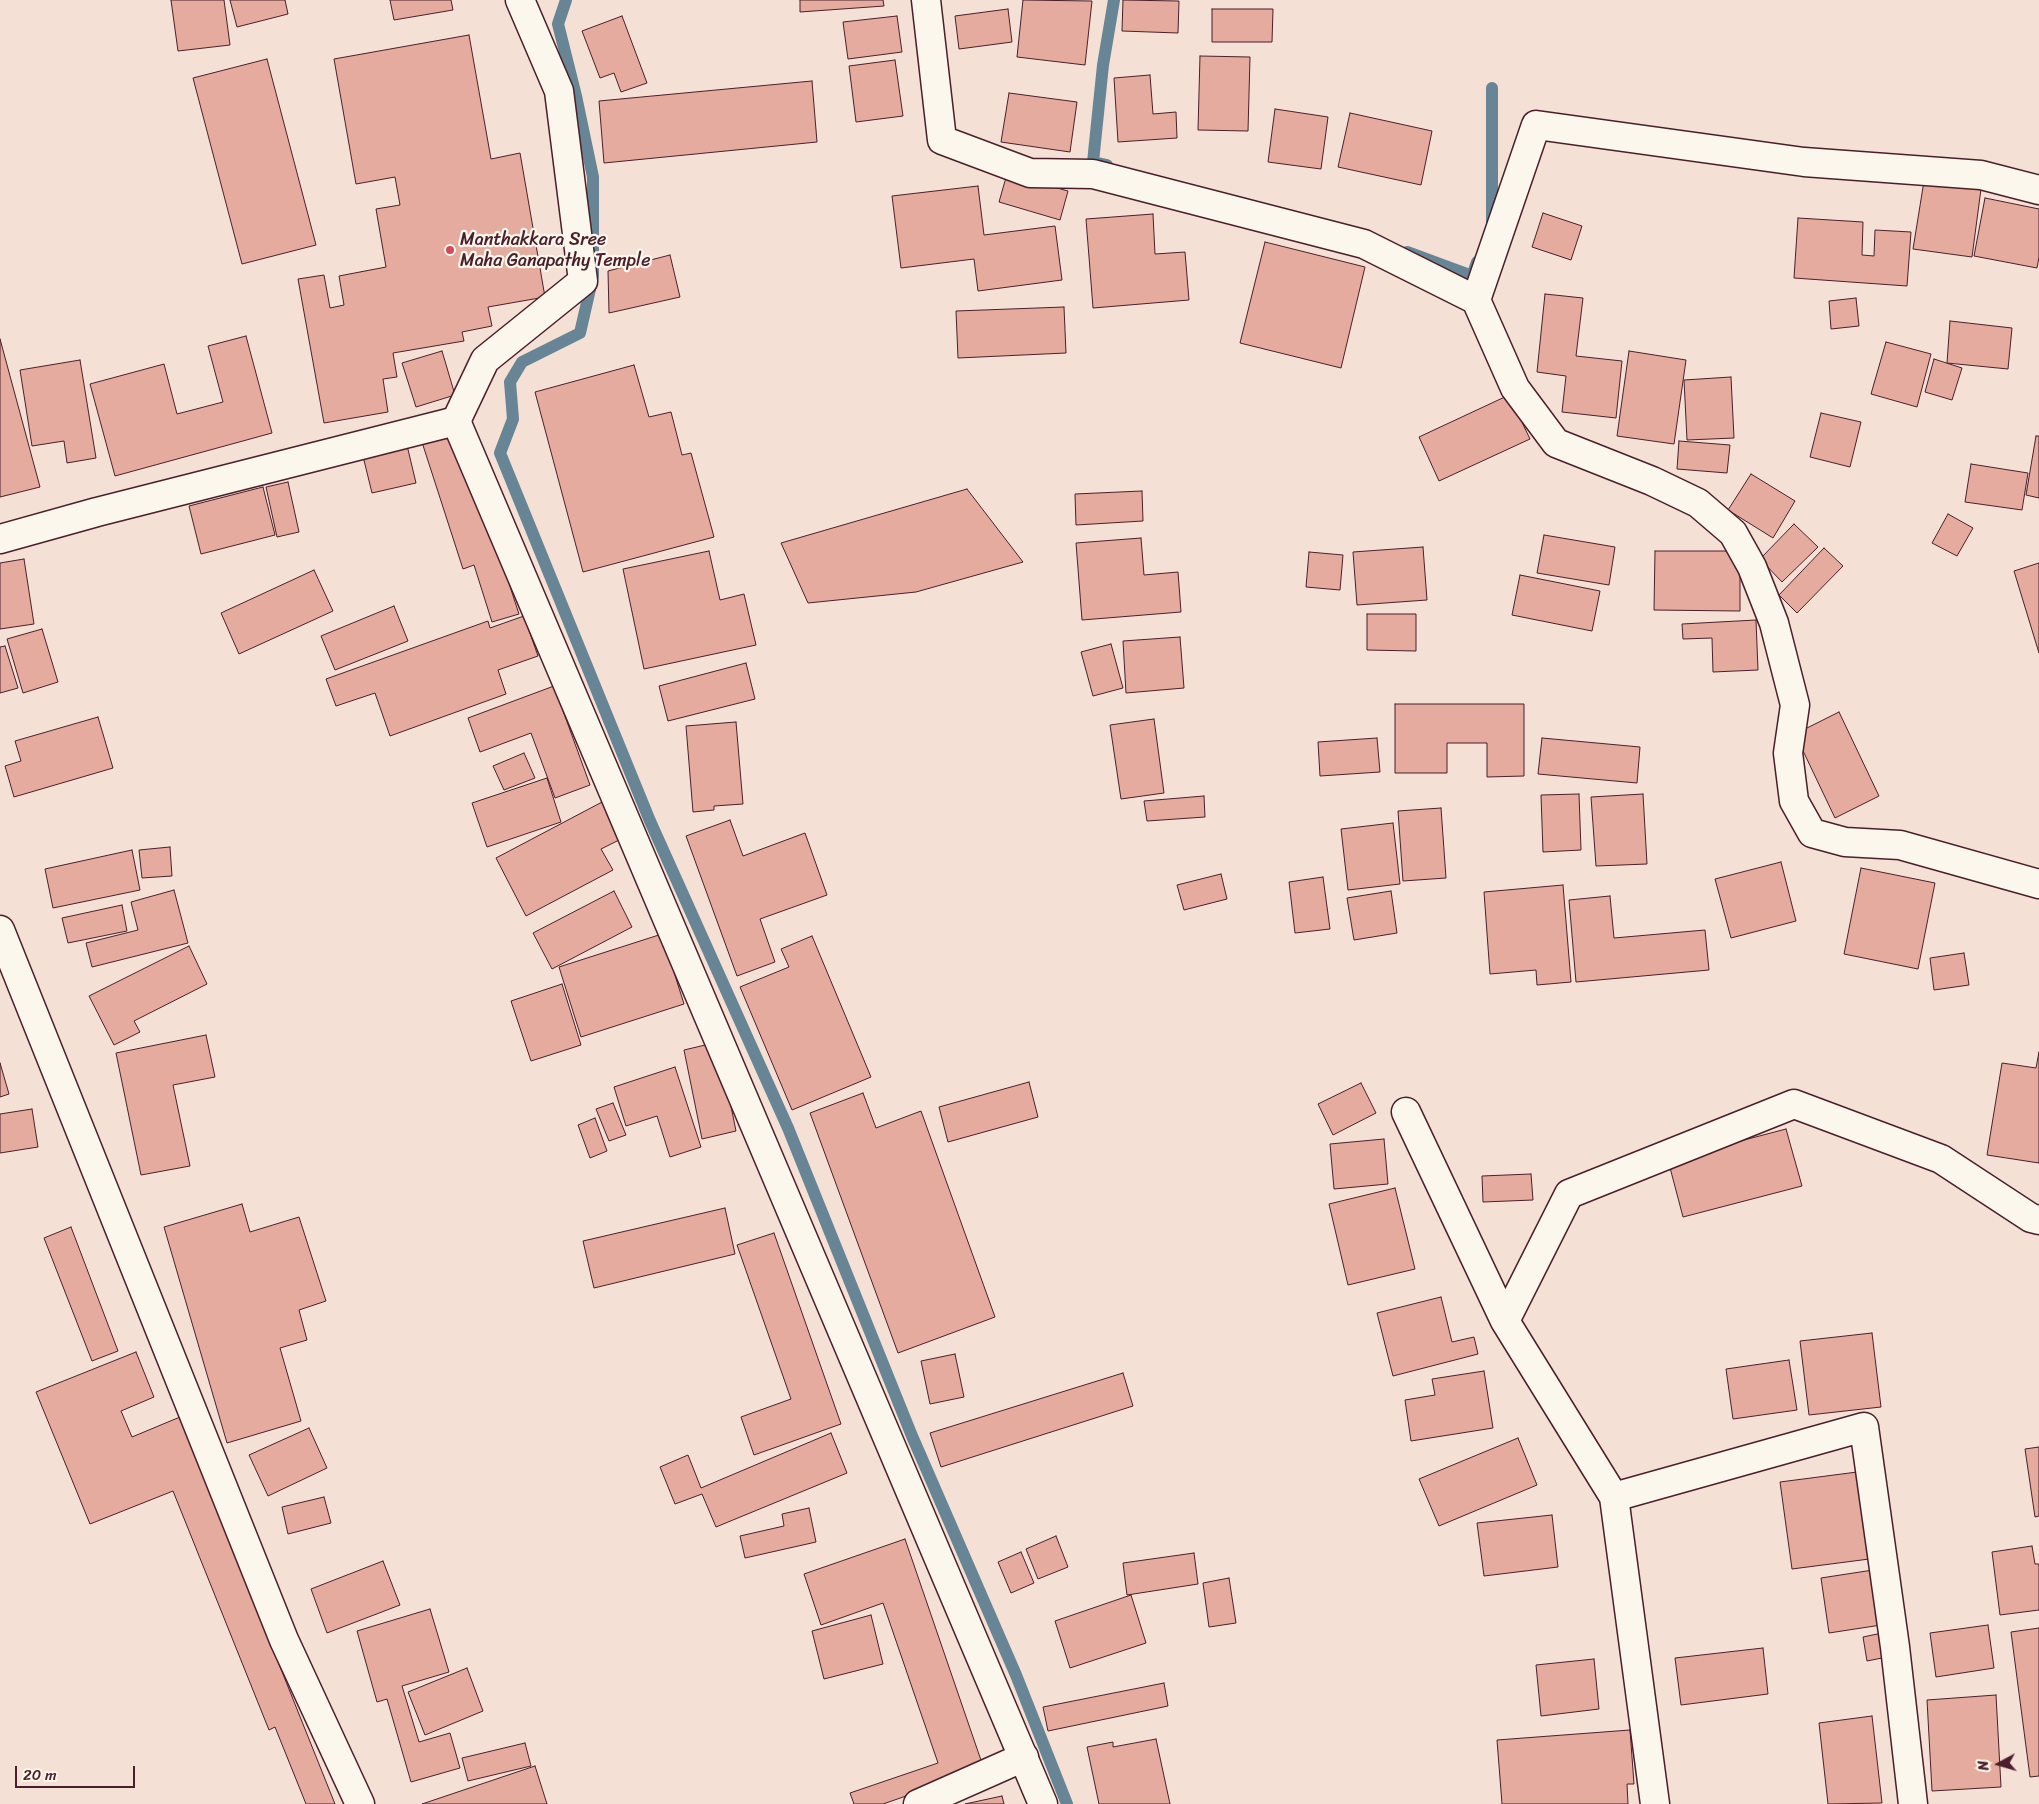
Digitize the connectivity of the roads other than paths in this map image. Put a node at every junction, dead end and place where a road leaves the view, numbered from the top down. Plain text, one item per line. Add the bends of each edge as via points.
1 (520, 0) edge
2 (926, 0) edge
3 (2039, 190) edge
4 (1476, 300) junction
5 (456, 420) junction
6 (0, 540) edge
7 (2039, 884) edge
8 (0, 930) edge
9 (1406, 1112) dead end
10 (2039, 1220) edge
11 (1505, 1321) junction
12 (1614, 1496) junction
13 (1024, 1758) junction
14 (360, 1804) edge
15 (918, 1804) edge
16 (1043, 1804) edge
17 (1655, 1804) edge
18 (1913, 1804) edge

1 - 5 street via 559,91 583,282 485,360
2 - 4 street via 942,140 1030,173 1093,174 1364,244
3 - 4 street via 1981,175 1804,162 1536,125
4 - 7 street via 1515,388 1556,443 1698,503 1733,533 1752,567 1774,622 1795,705 1788,753 1794,801 1812,832 1845,842 1900,845
5 - 6 street
5 - 13 street
8 - 14 street via 284,1640
9 - 11 street
10 - 11 street via 2031,1218 1941,1159 1794,1104 1569,1194
11 - 12 street
12 - 17 street
12 - 18 street via 1864,1427
13 - 15 street
13 - 16 street

